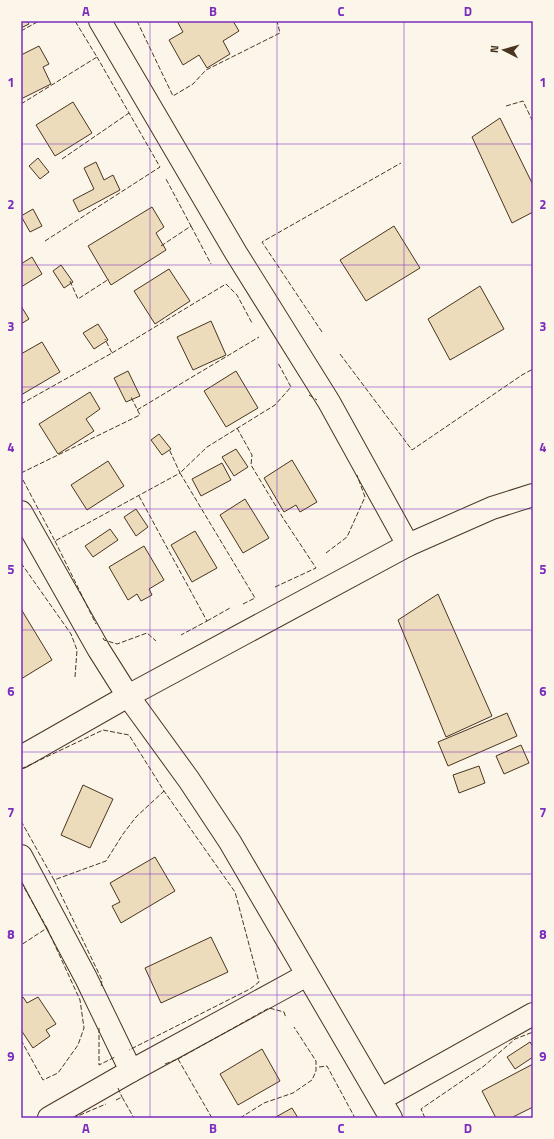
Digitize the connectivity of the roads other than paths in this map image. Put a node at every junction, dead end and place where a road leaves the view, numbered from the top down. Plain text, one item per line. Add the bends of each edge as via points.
1 (100, 21) edge
2 (533, 494) edge
3 (21, 512) edge
4 (408, 545) junction
5 (128, 696) junction
6 (21, 757) edge
7 (21, 856) edge
8 (307, 975) junction
9 (533, 1014) edge
10 (131, 1070) junction
11 (381, 1099) junction
12 (49, 1118) edge
13 (391, 1118) edge

1 - 4 street via 236,253 329,402
2 - 4 street via 492,508
3 - 5 street
4 - 5 street
5 - 6 street
5 - 8 street via 230,842
7 - 10 street via 86,978
8 - 10 street
8 - 11 street
9 - 11 street
10 - 12 street
11 - 13 street

